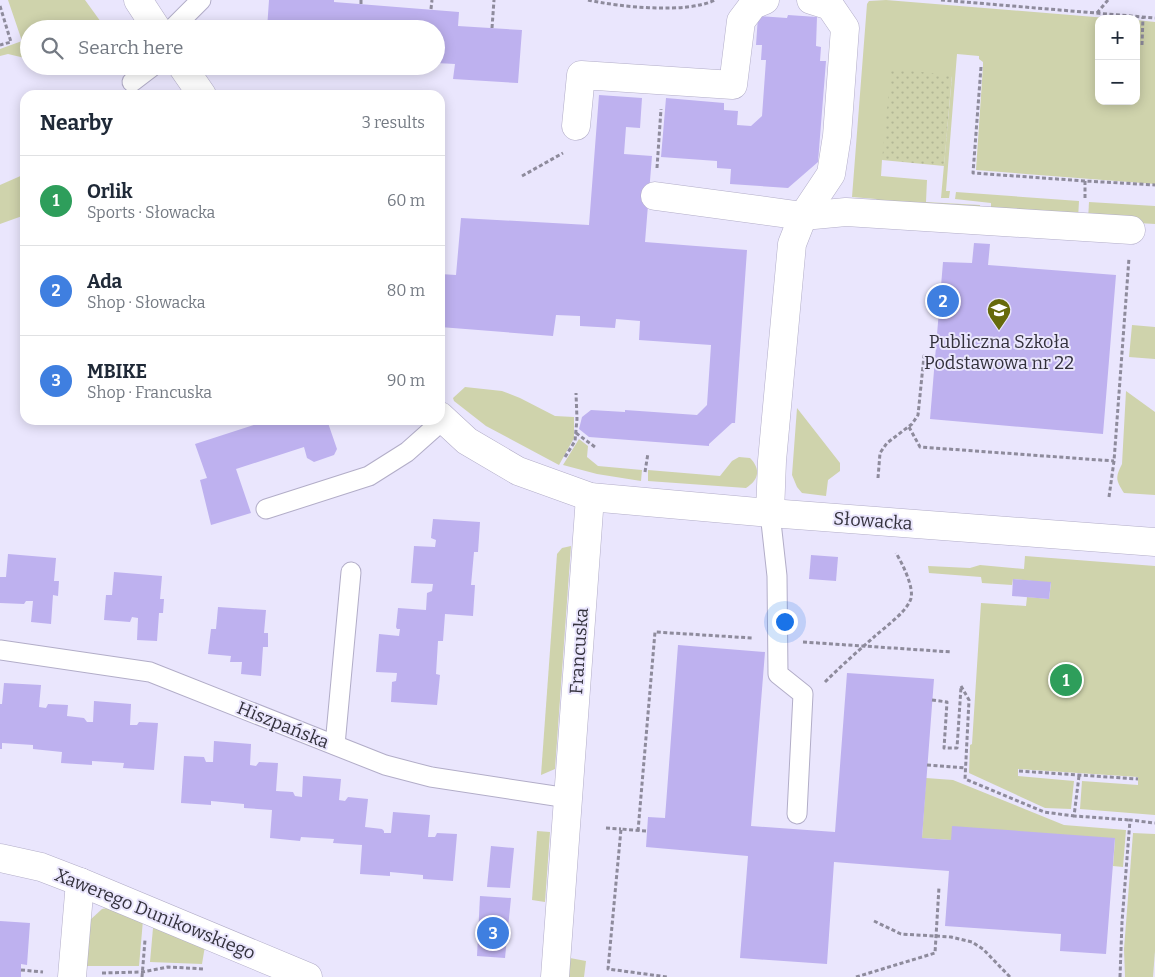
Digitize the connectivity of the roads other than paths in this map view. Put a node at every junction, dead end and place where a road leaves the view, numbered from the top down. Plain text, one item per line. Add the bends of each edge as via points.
1 (138, 0) edge
2 (201, 0) edge
3 (765, 0) edge
4 (811, 0) edge
5 (151, 20) edge
6 (181, 20) edge
7 (141, 75) edge
8 (188, 75) edge
9 (132, 82) dead end
10 (199, 90) edge
11 (576, 126) dead end
12 (655, 196) road end
13 (803, 216) junction
14 (1131, 230) road end
15 (445, 421) edge
16 (435, 425) edge
17 (590, 497) junction
18 (266, 509) dead end
19 (770, 513) junction
20 (1155, 542) edge
21 (352, 572) dead end
22 (0, 650) edge
23 (335, 745) junction
24 (568, 798) junction
25 (796, 814) dead end
26 (0, 858) edge
27 (80, 882) junction
28 (72, 975) edge
29 (308, 977) edge
30 (555, 977) edge

1 - 5 street
2 - 6 lane
3 - 11 street via 753,5 741,21 733,85 582,75
4 - 13 street via 830,6 845,28 831,174
7 - 9 lane
8 - 10 street
12 - 13 street
13 - 14 street via 846,212
13 - 19 street via 792,244
15 - 17 street via 467,441 518,470
16 - 18 lane via 406,452 369,476
17 - 19 street, Słowacka
17 - 24 street, Francuska
19 - 20 street, Słowacka
19 - 25 lane via 777,576 778,674 803,694
21 - 23 lane
22 - 23 lane, Hiszpańska via 150,672
23 - 24 lane, Hiszpańska via 385,765 431,778
24 - 30 street, Francuska
26 - 27 street, Xawerego Dunikowskiego via 41,867
27 - 28 street
27 - 29 street, Xawerego Dunikowskiego

